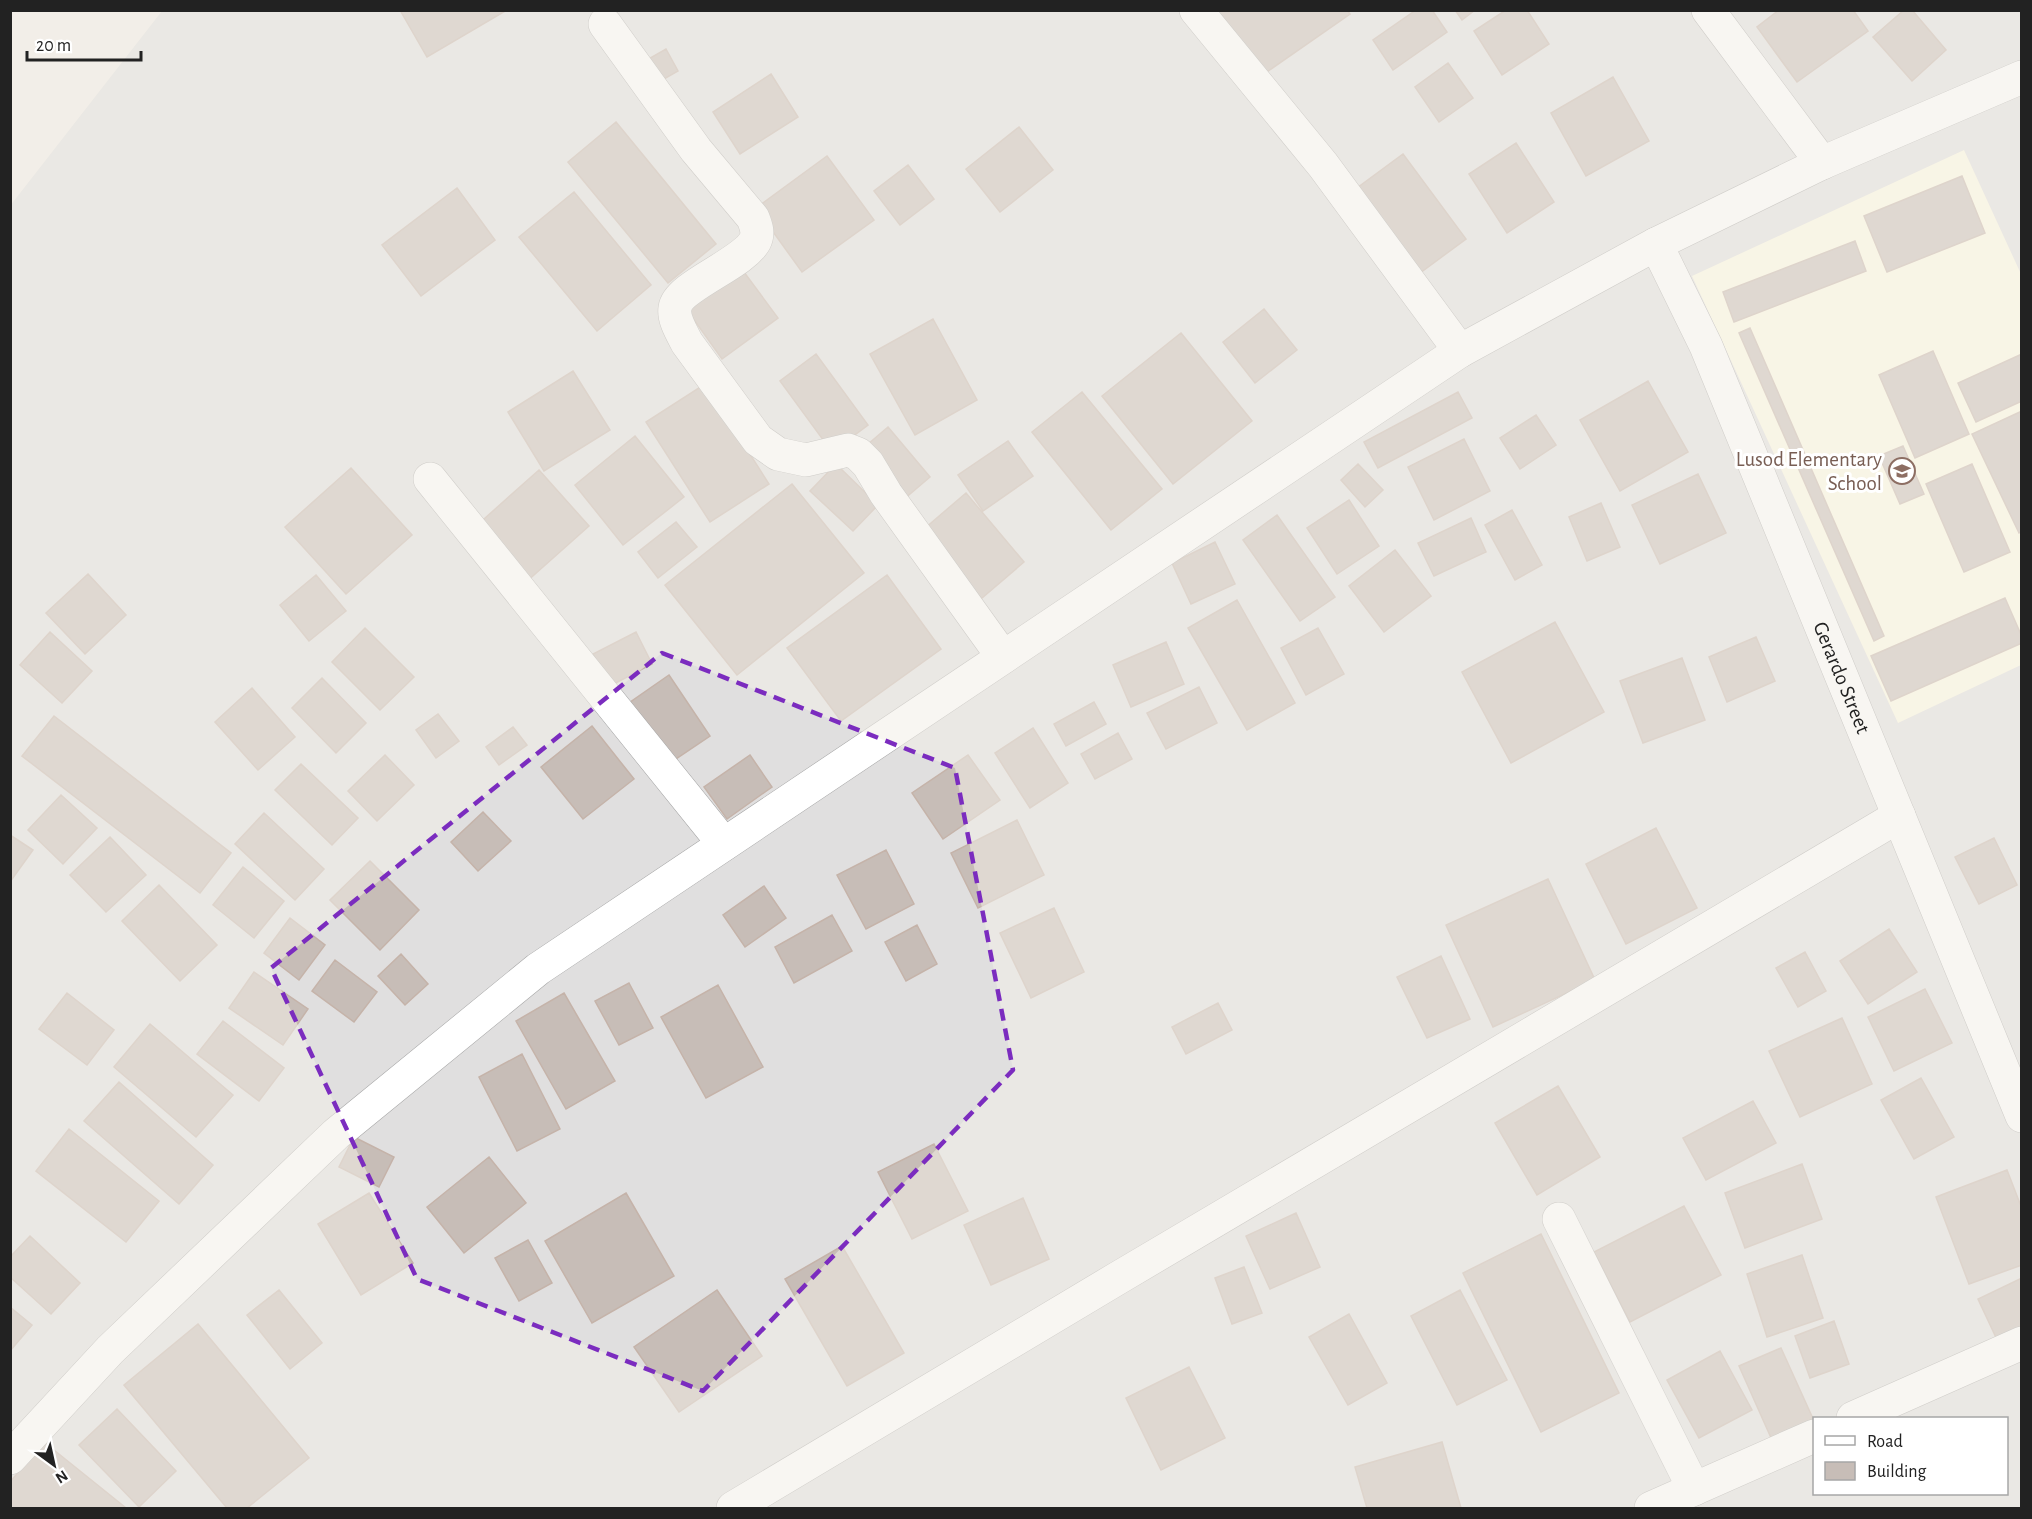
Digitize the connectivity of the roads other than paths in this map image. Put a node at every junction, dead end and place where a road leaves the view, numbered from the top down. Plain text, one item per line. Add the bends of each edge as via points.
1 (1196, 10) edge
2 (1708, 10) edge
3 (605, 24) dead end
4 (2022, 77) edge
5 (1822, 163) junction
6 (1656, 244) junction
7 (1460, 351) junction
8 (430, 479) dead end
9 (1003, 657) junction
10 (1899, 816) junction
11 (724, 844) junction
12 (2022, 1116) edge
13 (1559, 1220) dead end
14 (2022, 1343) edge
15 (1857, 1417) edge
16 (1813, 1437) edge
17 (10, 1458) edge
18 (1694, 1490) junction
19 (733, 1509) edge
20 (1652, 1509) edge

1 - 7 street via 1323,165
2 - 5 street
3 - 9 street via 696,150 753,218 757,230 755,241 739,257 680,297 675,308 687,343 758,440 778,454 806,460 848,450 858,454
4 - 5 street
5 - 6 street
6 - 7 street
6 - 10 street, Gerardo Street via 1706,346
7 - 9 street
8 - 11 street
9 - 11 street
10 - 12 street, Gerardo Street
10 - 19 street
11 - 17 street via 538,969 336,1134 110,1350
13 - 18 street
14 - 15 street
16 - 18 street
18 - 20 street

